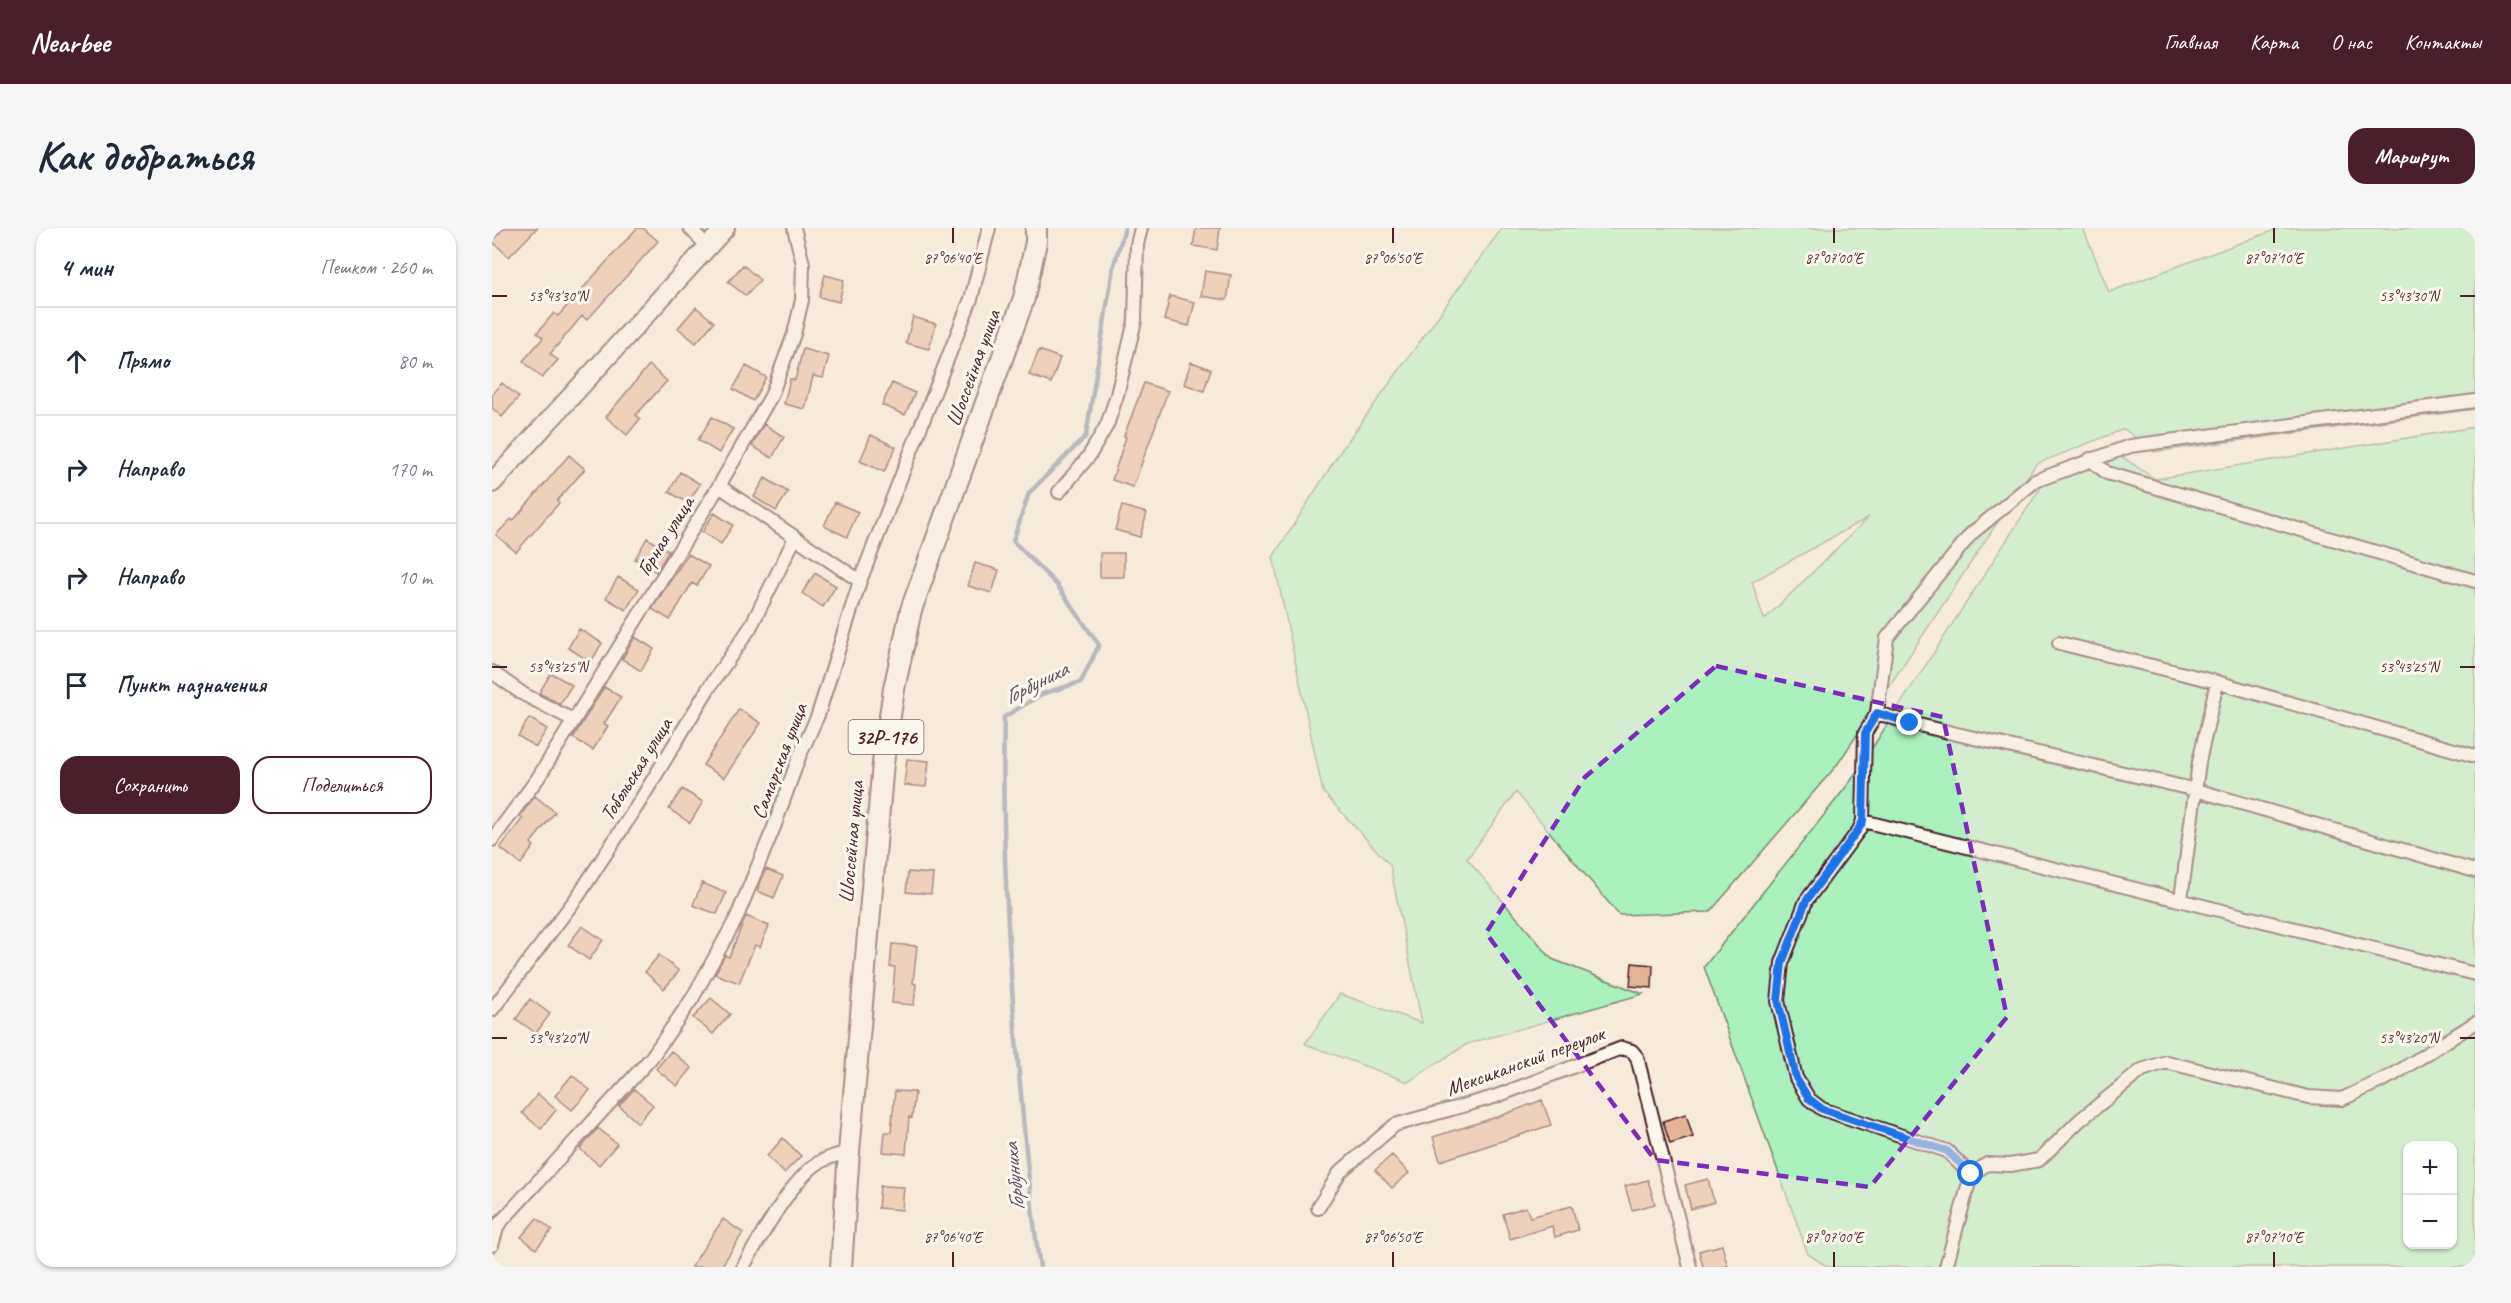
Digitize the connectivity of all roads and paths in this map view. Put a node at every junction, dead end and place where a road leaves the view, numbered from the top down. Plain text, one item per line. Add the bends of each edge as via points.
1 (690, 228) edge
2 (725, 228) edge
3 (794, 228) edge
4 (989, 228) edge
5 (1036, 228) edge
6 (1141, 228) edge
7 (708, 246) junction
8 (2475, 401) edge
9 (2091, 459) junction
10 (492, 483) edge
11 (719, 486) junction
12 (1059, 492) dead end
13 (795, 538) junction
14 (861, 581) junction
15 (2475, 581) edge
16 (2059, 643) dead end
17 (492, 672) edge
18 (2217, 682) junction
19 (1877, 713) junction
20 (573, 720) junction
21 (2475, 756) edge
22 (2196, 790) junction
23 (1863, 821) junction
24 (492, 840) edge
25 (2475, 871) edge
26 (2181, 899) junction
27 (2475, 974) edge
28 (492, 1010) edge
29 (2475, 1023) edge
30 (849, 1152) junction
31 (1971, 1174) junction
32 (1318, 1208) dead end
33 (495, 1223) edge
34 (492, 1245) edge
35 (744, 1267) edge
36 (841, 1267) edge
37 (1690, 1267) edge
38 (1946, 1267) edge

1 - 7 street
2 - 7 street
3 - 11 street, Горная улица via 803,264 802,300 794,334 771,396
4 - 14 street, Самарская улица via 971,299
5 - 30 main road, Шоссейная улица / 32Р-176 via 1024,298 911,610 894,689 882,763
6 - 12 street via 1135,321 1117,395 1107,425 1089,456
7 - 10 street
8 - 9 street via 2130,446
9 - 15 street via 2106,473
9 - 19 street via 2036,481 1971,534 1887,638
11 - 13 street
11 - 20 street, Горная улица
13 - 14 street
13 - 28 street, Тобольская улица via 750,628 708,689 638,807 578,896
14 - 33 street, Самарская улица via 818,715 722,948 651,1058
16 - 18 street
17 - 20 street via 523,694
18 - 21 street
18 - 22 street
19 - 22 street
19 - 23 street via 1865,733
20 - 24 street, Горная улица via 538,778
22 - 25 street
22 - 26 street
23 - 26 street
23 - 31 street via 1806,901 1782,963 1778,1000 1796,1078 1809,1099 1822,1109 1947,1151
26 - 27 street
29 - 31 street via 2393,1075 2342,1099 2308,1097 2166,1062 2142,1070 2038,1160 1987,1164
30 - 35 street via 820,1161 805,1175 772,1219
30 - 36 main road, Шоссейная улица / 32Р-176
31 - 38 street
32 - 37 street, Мексиканский переулок via 1340,1172 1395,1125 1494,1096 1622,1048 1637,1057
33 - 34 street, Самарская улица

